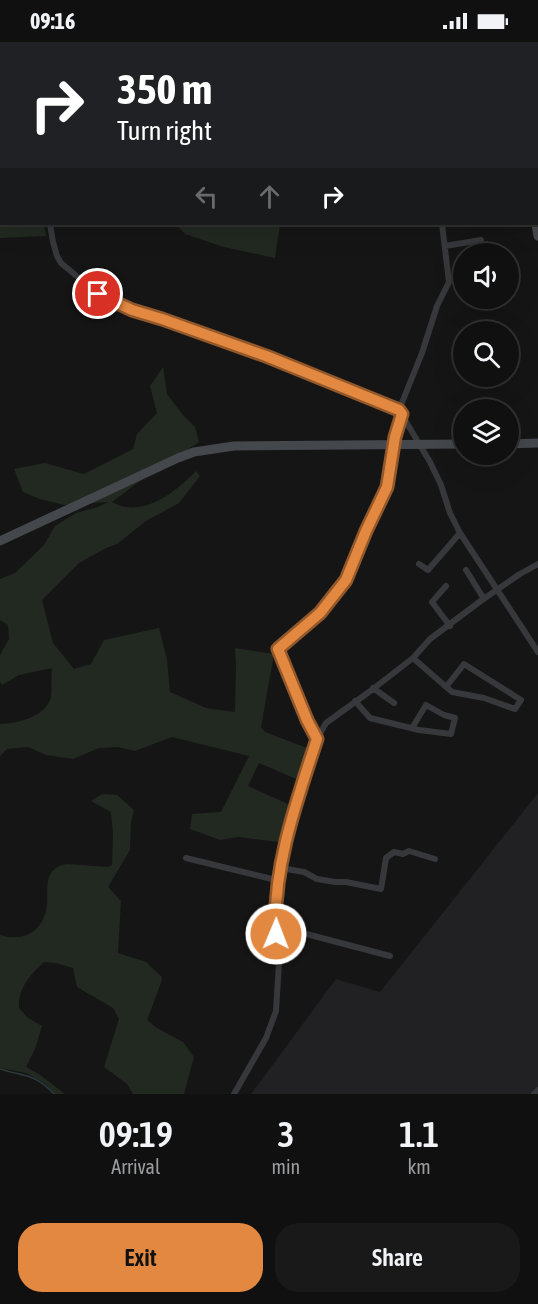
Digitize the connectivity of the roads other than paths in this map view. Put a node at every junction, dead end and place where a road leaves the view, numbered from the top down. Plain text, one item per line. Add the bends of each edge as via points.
1 (50, 225) edge
2 (442, 225) edge
3 (481, 240) dead end
4 (445, 246) junction
5 (401, 412) junction
6 (538, 443) edge
7 (453, 444) edge
8 (519, 444) edge
9 (395, 445) junction
10 (420, 445) junction
11 (460, 533) junction
12 (0, 541) edge
13 (419, 564) dead end
14 (538, 564) edge
15 (466, 570) dead end
16 (446, 586) dead end
17 (497, 590) junction
18 (484, 599) junction
19 (450, 626) junction
20 (538, 652) edge
21 (413, 658) junction
22 (446, 687) junction
23 (373, 688) junction
24 (355, 701) junction
25 (394, 703) dead end
26 (411, 728) junction
27 (317, 739) junction
28 (186, 858) dead end
29 (435, 859) dead end
30 (281, 868) junction
31 (280, 880) junction
32 (276, 926) junction
33 (390, 956) dead end
34 (538, 1090) edge
35 (234, 1094) edge
36 (534, 1094) edge

1 - 5 street via 61,263 98,294 132,310 266,356
2 - 4 street
3 - 4 street
4 - 5 street via 449,282
5 - 9 street
5 - 10 street
6 - 8 street
7 - 10 street
9 - 10 street
9 - 12 street via 234,446 194,452
9 - 27 street via 387,487 346,580 320,613 278,649
10 - 11 street
11 - 13 street via 428,570
11 - 17 street
14 - 17 street
15 - 18 street
16 - 19 street via 432,602
17 - 18 street
17 - 20 street
18 - 19 street
19 - 21 street via 430,639
21 - 22 street
21 - 23 street
22 - 22 street via 515,709 521,700 464,664
23 - 24 street
23 - 25 street
24 - 26 street via 370,718
24 - 27 street via 326,723
26 - 26 street via 451,734 455,718 426,705
27 - 30 street via 288,831
28 - 31 street
29 - 30 street via 409,851 394,852 386,858 381,889 317,879
30 - 31 street
31 - 32 street
32 - 33 street
32 - 35 street via 276,1011 266,1038
34 - 36 street

